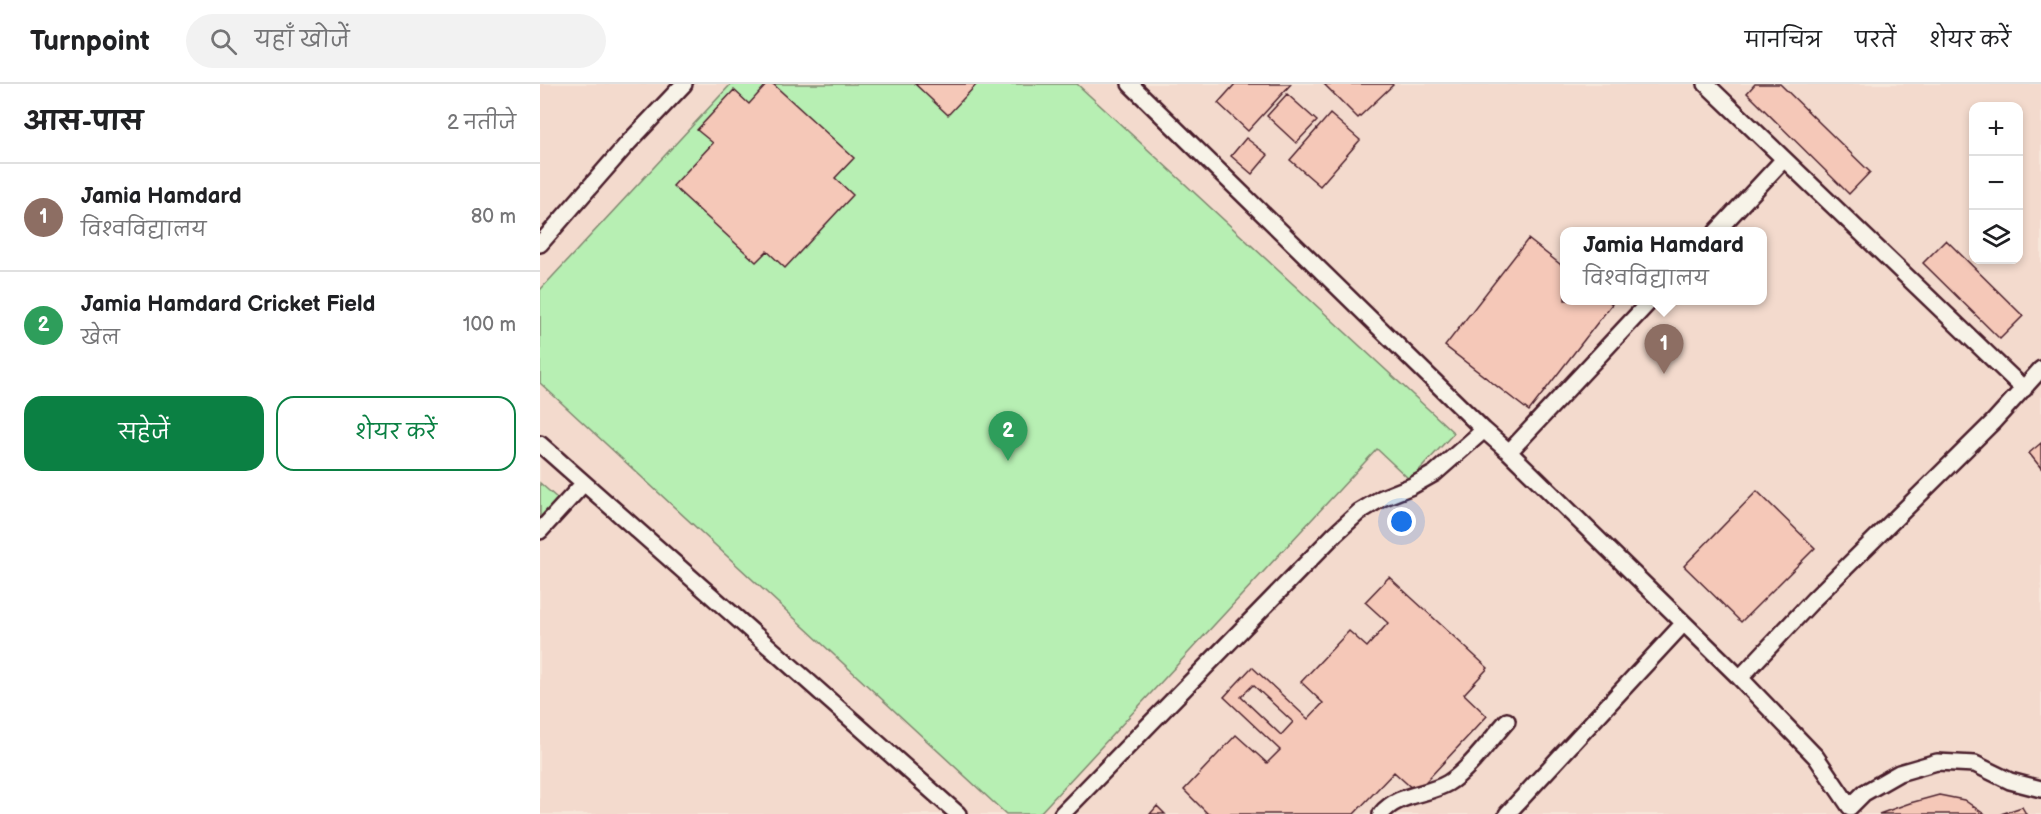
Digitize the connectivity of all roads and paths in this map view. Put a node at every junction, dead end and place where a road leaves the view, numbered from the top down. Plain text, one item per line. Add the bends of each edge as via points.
1 (684, 84) edge
2 (1130, 84) edge
3 (1706, 84) edge
4 (1784, 159) junction
5 (1720, 227) edge
6 (540, 244) edge
7 (1646, 305) edge
8 (2041, 369) edge
9 (2024, 389) junction
10 (1484, 430) junction
11 (540, 444) edge
12 (1509, 452) junction
13 (584, 483) junction
14 (540, 531) edge
15 (1683, 624) junction
16 (1740, 678) junction
17 (1507, 721) dead end
18 (2041, 789) edge
19 (1848, 810) edge
20 (958, 814) edge
21 (1062, 814) edge
22 (1381, 814) edge
23 (1507, 814) edge

1 - 6 lane
2 - 10 lane
3 - 4 lane
4 - 5 lane
4 - 9 lane
7 - 12 lane
8 - 9 lane
9 - 16 lane
10 - 12 lane
10 - 21 lane via 1435,473 1359,512
11 - 13 lane
12 - 15 lane
13 - 14 lane
13 - 20 lane
15 - 16 lane
15 - 23 lane
16 - 19 lane via 1816,757
17 - 22 lane via 1447,784 1403,798
18 - 19 lane via 2010,781 1975,765 1936,762 1899,773 1864,793

